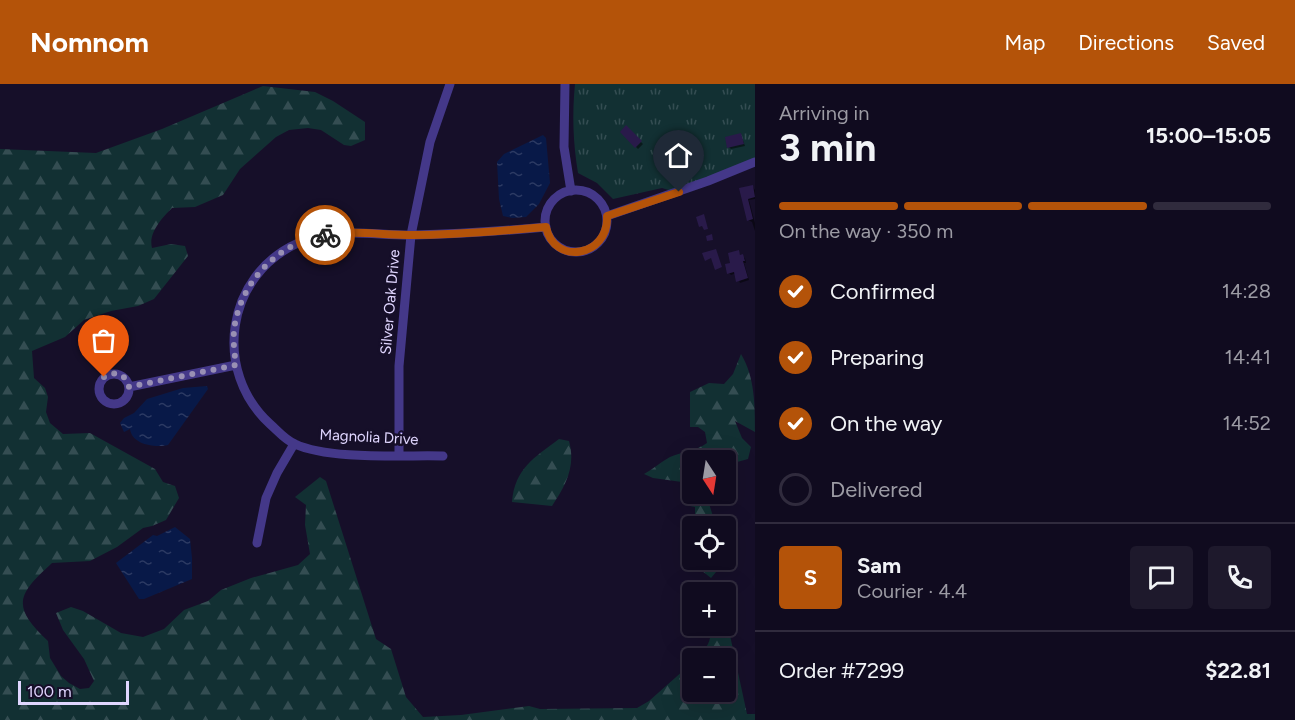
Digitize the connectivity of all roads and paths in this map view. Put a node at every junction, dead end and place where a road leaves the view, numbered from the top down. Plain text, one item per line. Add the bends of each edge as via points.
1 (450, 84) edge
2 (565, 84) edge
3 (755, 162) edge
4 (571, 190) junction
5 (607, 216) junction
6 (546, 227) junction
7 (411, 235) junction
8 (236, 365) junction
9 (129, 387) dead end
10 (294, 444) junction
11 (399, 455) junction
12 (443, 456) dead end
13 (257, 543) dead end

1 - 7 street, Silver Oak Drive via 430,142
2 - 4 street via 564,147
3 - 5 street
4 - 5 street via 581,190 598,199
4 - 6 street via 549,206
5 - 6 street via 600,242 584,251 566,251 558,246
6 - 7 street, Magnolia Drive
7 - 8 street, Magnolia Drive via 339,232 297,243 278,255 260,271 236,318
7 - 11 street, Silver Oak Drive via 399,366
8 - 9 street
8 - 10 street, Magnolia Drive via 237,374 262,417
10 - 11 street, Magnolia Drive via 322,452
10 - 13 street via 266,498
11 - 12 street, Magnolia Drive

